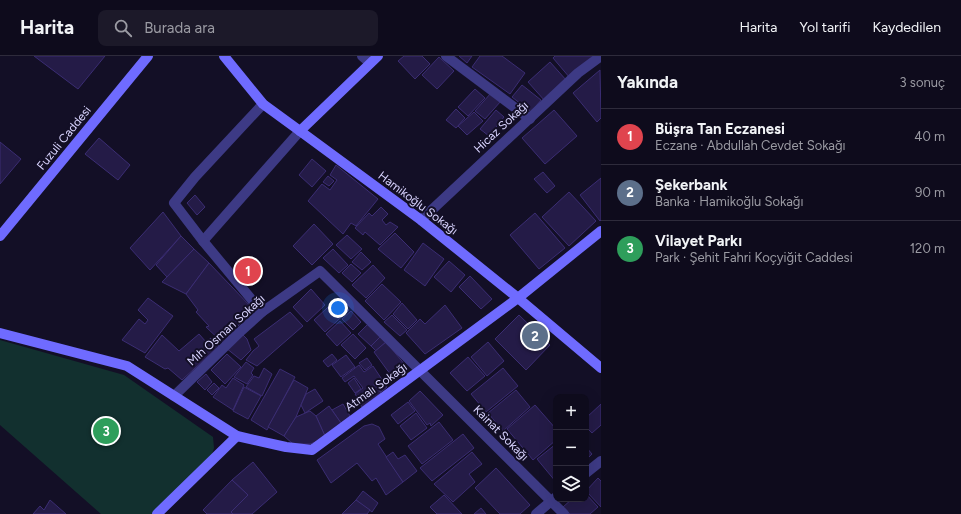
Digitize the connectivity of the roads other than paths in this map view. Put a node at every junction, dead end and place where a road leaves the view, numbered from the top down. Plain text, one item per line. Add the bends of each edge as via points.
1 (139, 56) edge
2 (148, 56) edge
3 (224, 56) edge
4 (362, 56) edge
5 (378, 56) edge
6 (446, 56) edge
7 (601, 56) edge
8 (370, 64) junction
9 (263, 104) junction
10 (530, 119) junction
11 (300, 131) junction
12 (421, 220) junction
13 (0, 225) edge
14 (601, 231) edge
15 (0, 236) edge
16 (203, 241) junction
17 (518, 298) junction
18 (262, 312) junction
19 (0, 333) edge
20 (601, 368) edge
21 (421, 370) junction
22 (174, 396) junction
23 (237, 436) junction
24 (601, 461) edge
25 (589, 471) edge
26 (553, 498) edge
27 (553, 500) edge
28 (556, 502) edge
29 (157, 514) edge
30 (536, 514) edge
31 (564, 514) edge

1 - 13 main road, Fuzuli Caddesi
2 - 15 main road, Fuzuli Caddesi
3 - 9 main road, Hamikoğlu Sokağı
4 - 8 street
5 - 8 main road
6 - 10 street
7 - 10 street, Hicaz Sokağı via 578,73
8 - 11 main road
9 - 11 main road, Hamikoğlu Sokağı
9 - 16 street via 195,176 174,203
10 - 12 street, Hicaz Sokağı
11 - 12 main road, Hamikoğlu Sokağı
11 - 16 street
12 - 17 main road, Hamikoğlu Sokağı
14 - 17 main road, Atmalı Sokağı
16 - 18 street
17 - 20 main road, Hamikoğlu Sokağı
17 - 21 main road, Atmalı Sokağı
18 - 21 street, Mıh Osman Sokağı via 320,271
18 - 22 street, Mıh Osman Sokağı
19 - 22 main road, Atmalı Sokağı via 127,366
21 - 23 main road, Atmalı Sokağı via 312,450
21 - 26 street, Kainat Sokağı
22 - 23 main road, Atmalı Sokağı
23 - 29 main road
24 - 25 street
27 - 30 street
28 - 31 street, Kainat Sokağı

